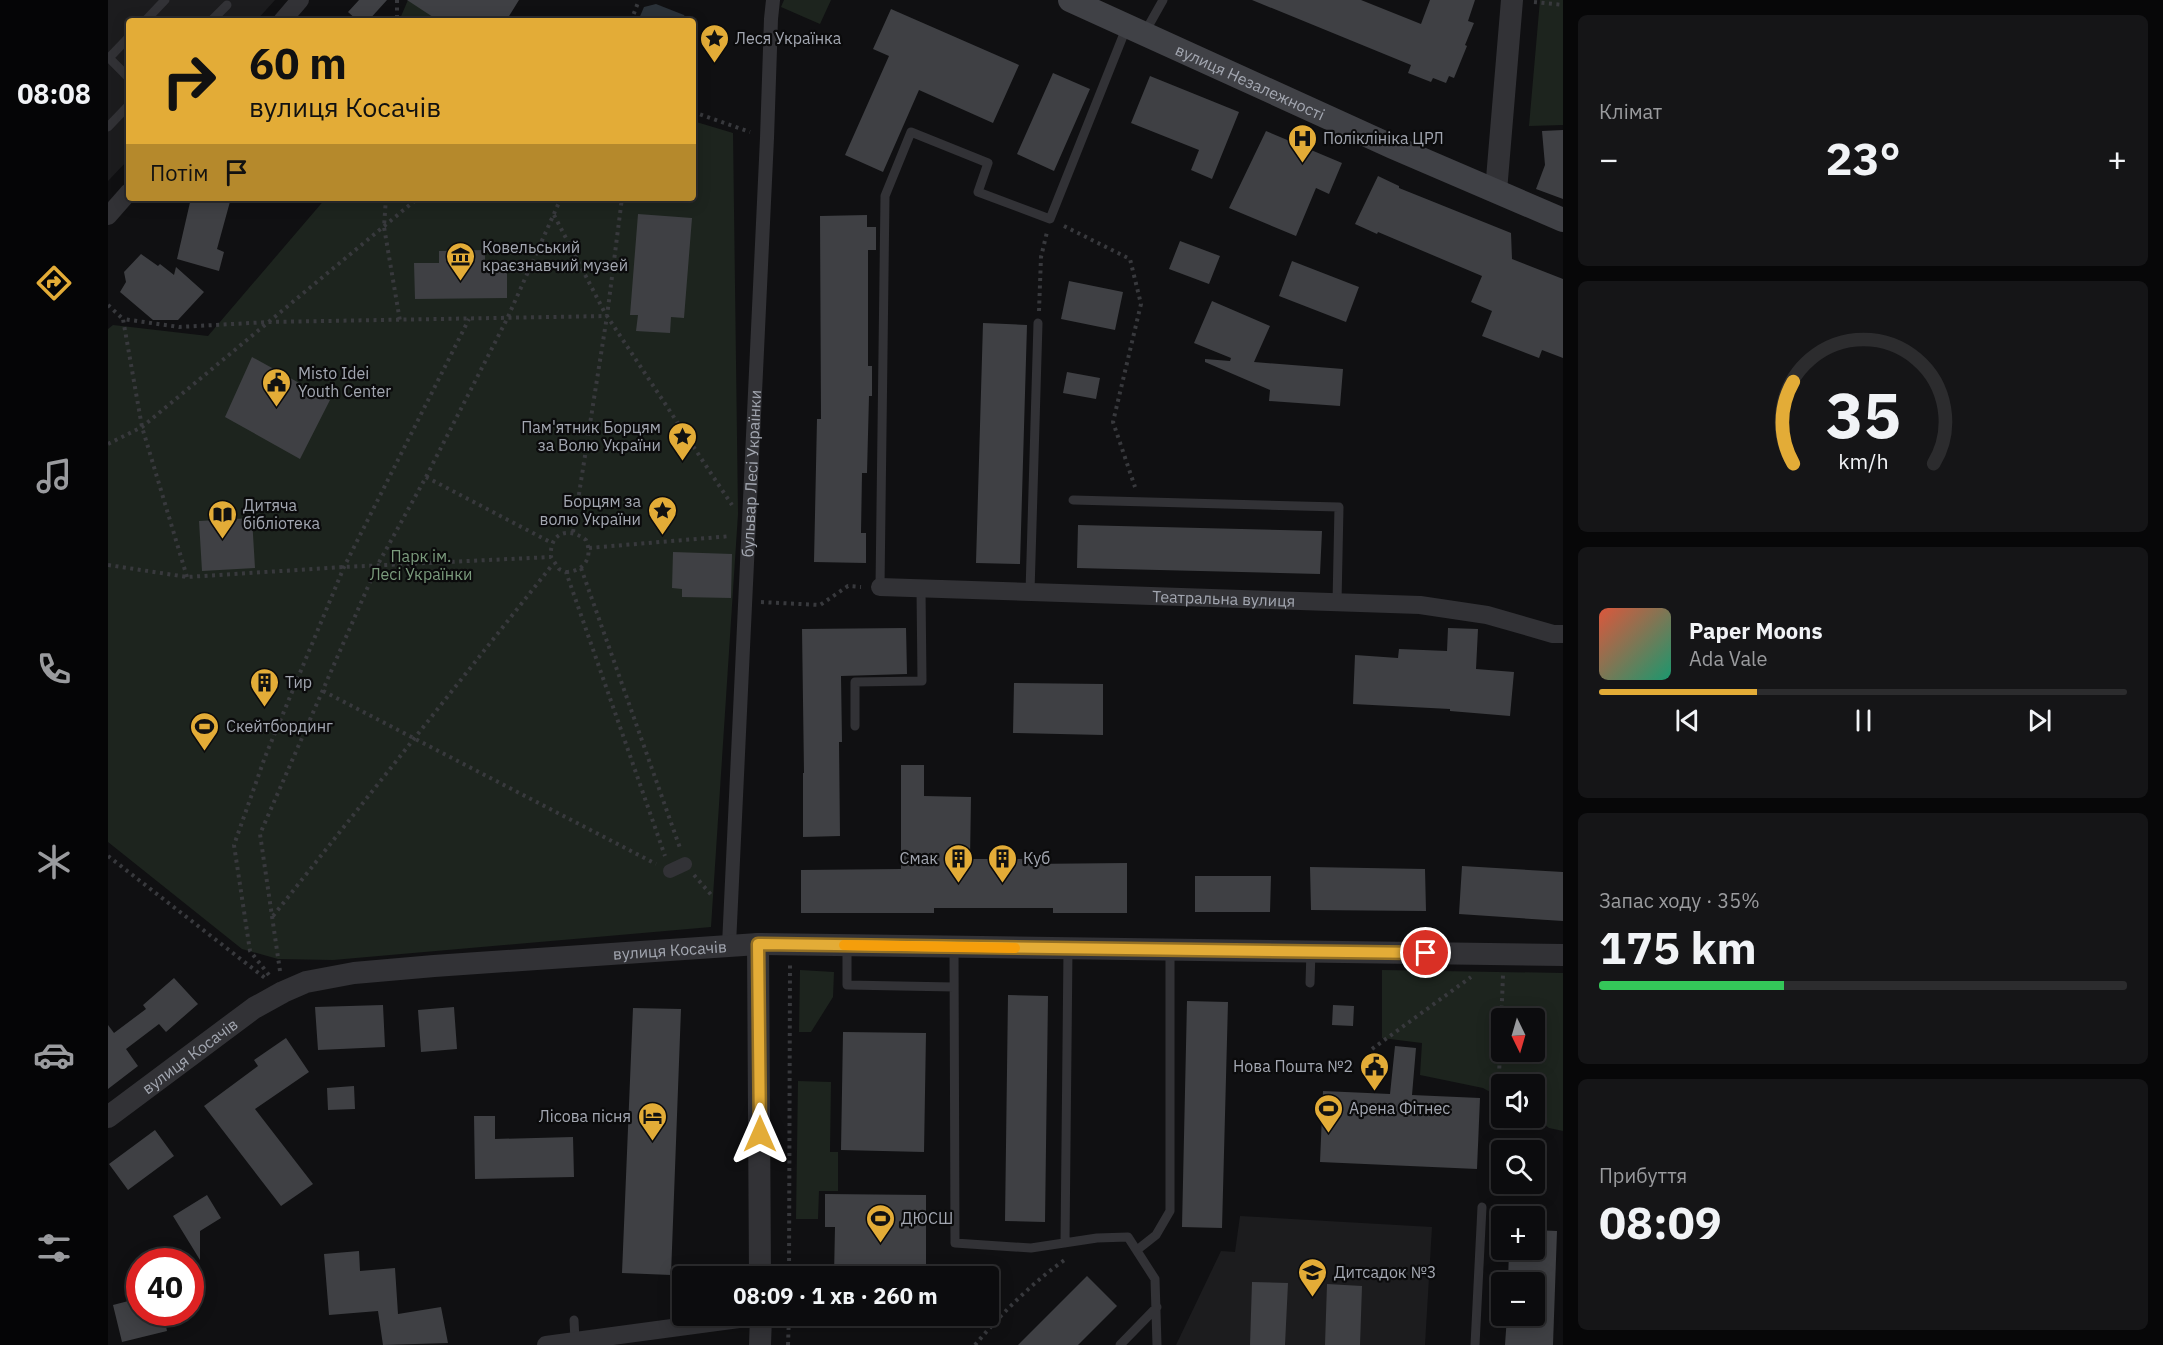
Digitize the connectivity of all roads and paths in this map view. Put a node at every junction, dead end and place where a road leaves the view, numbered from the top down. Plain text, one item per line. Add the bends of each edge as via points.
1 (165, 0) edge
2 (300, 0) edge
3 (397, 0) edge
4 (639, 0) edge
5 (773, 0) edge
6 (1070, 0) edge
7 (1163, 0) edge
8 (1523, 1) edge
9 (227, 5) dead end
10 (1563, 5) edge
11 (148, 18) edge
12 (214, 18) edge
13 (285, 18) edge
14 (397, 18) edge
15 (632, 18) edge
16 (1136, 29) junction
17 (126, 41) edge
18 (126, 75) edge
19 (126, 108) edge
20 (696, 113) edge
21 (108, 127) edge
22 (768, 138) junction
23 (1496, 191) junction
24 (126, 195) edge
25 (386, 201) edge
26 (414, 201) edge
27 (560, 201) edge
28 (622, 201) edge
29 (554, 215) junction
30 (108, 216) edge
31 (1050, 219) junction
32 (1563, 220) edge
33 (384, 226) junction
34 (108, 305) edge
35 (607, 316) junction
36 (123, 319) junction
37 (469, 319) junction
38 (507, 319) junction
39 (400, 321) junction
40 (268, 322) junction
41 (1038, 323) joint
42 (142, 427) junction
43 (108, 444) edge
44 (426, 477) junction
45 (1073, 500) dead end
46 (1140, 502) junction
47 (573, 532) junction
48 (749, 534) junction
49 (552, 543) junction
50 (589, 548) junction
51 (550, 557) junction
52 (553, 564) junction
53 (108, 565) edge
54 (377, 566) junction
55 (344, 567) junction
56 (581, 568) junction
57 (566, 572) junction
58 (187, 577) junction
59 (880, 587) junction
60 (921, 589) junction
61 (1030, 592) junction
62 (746, 601) junction
63 (1337, 603) junction
64 (1563, 634) edge
65 (323, 691) junction
66 (855, 726) dead end
67 (414, 739) junction
68 (108, 856) edge
69 (686, 864) junction
70 (670, 871) junction
71 (272, 917) junction
72 (730, 918) junction
73 (758, 944) junction
74 (790, 944) junction
75 (729, 945) junction
76 (847, 945) junction
77 (954, 947) junction
78 (1170, 949) junction
79 (1068, 950) junction
80 (1311, 951) junction
81 (1563, 955) edge
82 (1476, 973) dead end
83 (1503, 973) dead end
84 (1310, 983) dead end
85 (954, 987) junction
86 (283, 992) junction
87 (1372, 1049) dead end
88 (1499, 1074) edge
89 (108, 1117) edge
90 (1482, 1207) dead end
91 (1097, 1238) junction
92 (1065, 1243) junction
93 (1137, 1250) junction
94 (760, 1266) edge
95 (789, 1266) edge
96 (1156, 1307) junction
97 (574, 1320) dead end
98 (687, 1326) edge
99 (761, 1326) edge
100 (789, 1326) edge
101 (575, 1341) junction
102 (546, 1345) edge
103 (760, 1345) edge
104 (788, 1345) edge
105 (975, 1345) edge
106 (1120, 1345) edge
107 (1157, 1345) edge
108 (1476, 1345) edge

1 - 11 lane
2 - 13 street
3 - 14 path
4 - 15 path
5 - 22 street, бульвар Лесі Українки
6 - 16 main road, вулиця Незалежності
7 - 16 lane
8 - 10 path
8 - 23 street
9 - 12 lane
16 - 23 main road, вулиця Незалежності
16 - 31 lane
17 - 18 lane via 109,58
19 - 21 lane
20 - 22 path
22 - 48 street, бульвар Лесі Українки
23 - 32 main road, вулиця Незалежності
24 - 30 street
25 - 33 path
26 - 33 path
27 - 29 path
28 - 35 path
29 - 35 path
29 - 38 path
31 - 41 path via 1041,258
31 - 46 path via 1130,259 1141,304 1113,422
31 - 59 lane via 978,192 988,163 911,132 885,196
33 - 39 path
33 - 40 path
34 - 36 path
35 - 38 path
35 - 47 path
35 - 48 path
36 - 40 path via 178,327
36 - 42 path
37 - 38 path
37 - 39 path
37 - 55 path
38 - 44 path
39 - 40 path
40 - 42 path
41 - 61 lane
42 - 43 path
42 - 58 path
44 - 49 path
44 - 54 path
45 - 46 lane
46 - 63 lane via 1339,507
47 - 49 path via 558,536
47 - 50 path via 586,540
48 - 50 path
48 - 62 street, бульвар Лесі Українки
49 - 51 path
50 - 56 path via 587,562
51 - 52 path
51 - 54 path
52 - 57 path
52 - 67 path
53 - 58 path
54 - 55 path
54 - 65 path
55 - 58 path
55 - 86 path via 265,757 234,845 250,951
56 - 57 path
56 - 69 path
57 - 70 path
59 - 60 street, Театральна вулиця
59 - 62 path via 848,586 820,605
60 - 61 street, Театральна вулиця
60 - 66 lane via 922,681 855,682
61 - 63 street, Театральна вулиця
62 - 72 street, бульвар Лесі Українки
63 - 64 street, Театральна вулиця via 1420,606 1487,615
65 - 67 path
65 - 71 path via 260,834
67 - 70 path
67 - 71 path
68 - 86 path
69 - 70 street
69 - 72 path
71 - 86 path
72 - 75 street, бульвар Лесі Українки
73 - 74 street, вулиця Косачів
73 - 75 street, вулиця Косачів
73 - 94 street
74 - 76 street, вулиця Косачів
74 - 95 path
75 - 86 street, вулиця Косачів via 354,973 306,982
76 - 77 street, вулиця Косачів
76 - 85 lane via 847,985
77 - 79 street, вулиця Косачів
77 - 85 lane
78 - 79 street, вулиця Косачів
78 - 80 street, вулиця Косачів
78 - 93 lane via 1170,1211 1156,1235
79 - 92 lane
80 - 81 street, вулиця Косачів
80 - 84 lane
82 - 87 path
83 - 88 path
85 - 92 lane via 955,1243 1031,1248
86 - 89 street, вулиця Косачів via 254,1008
90 - 108 lane
91 - 92 lane
91 - 93 lane via 1128,1237
91 - 105 path via 1054,1268
93 - 96 lane via 1155,1279
96 - 106 lane
96 - 107 lane
97 - 101 lane
98 - 101 street
99 - 103 street
100 - 104 path
101 - 102 street

